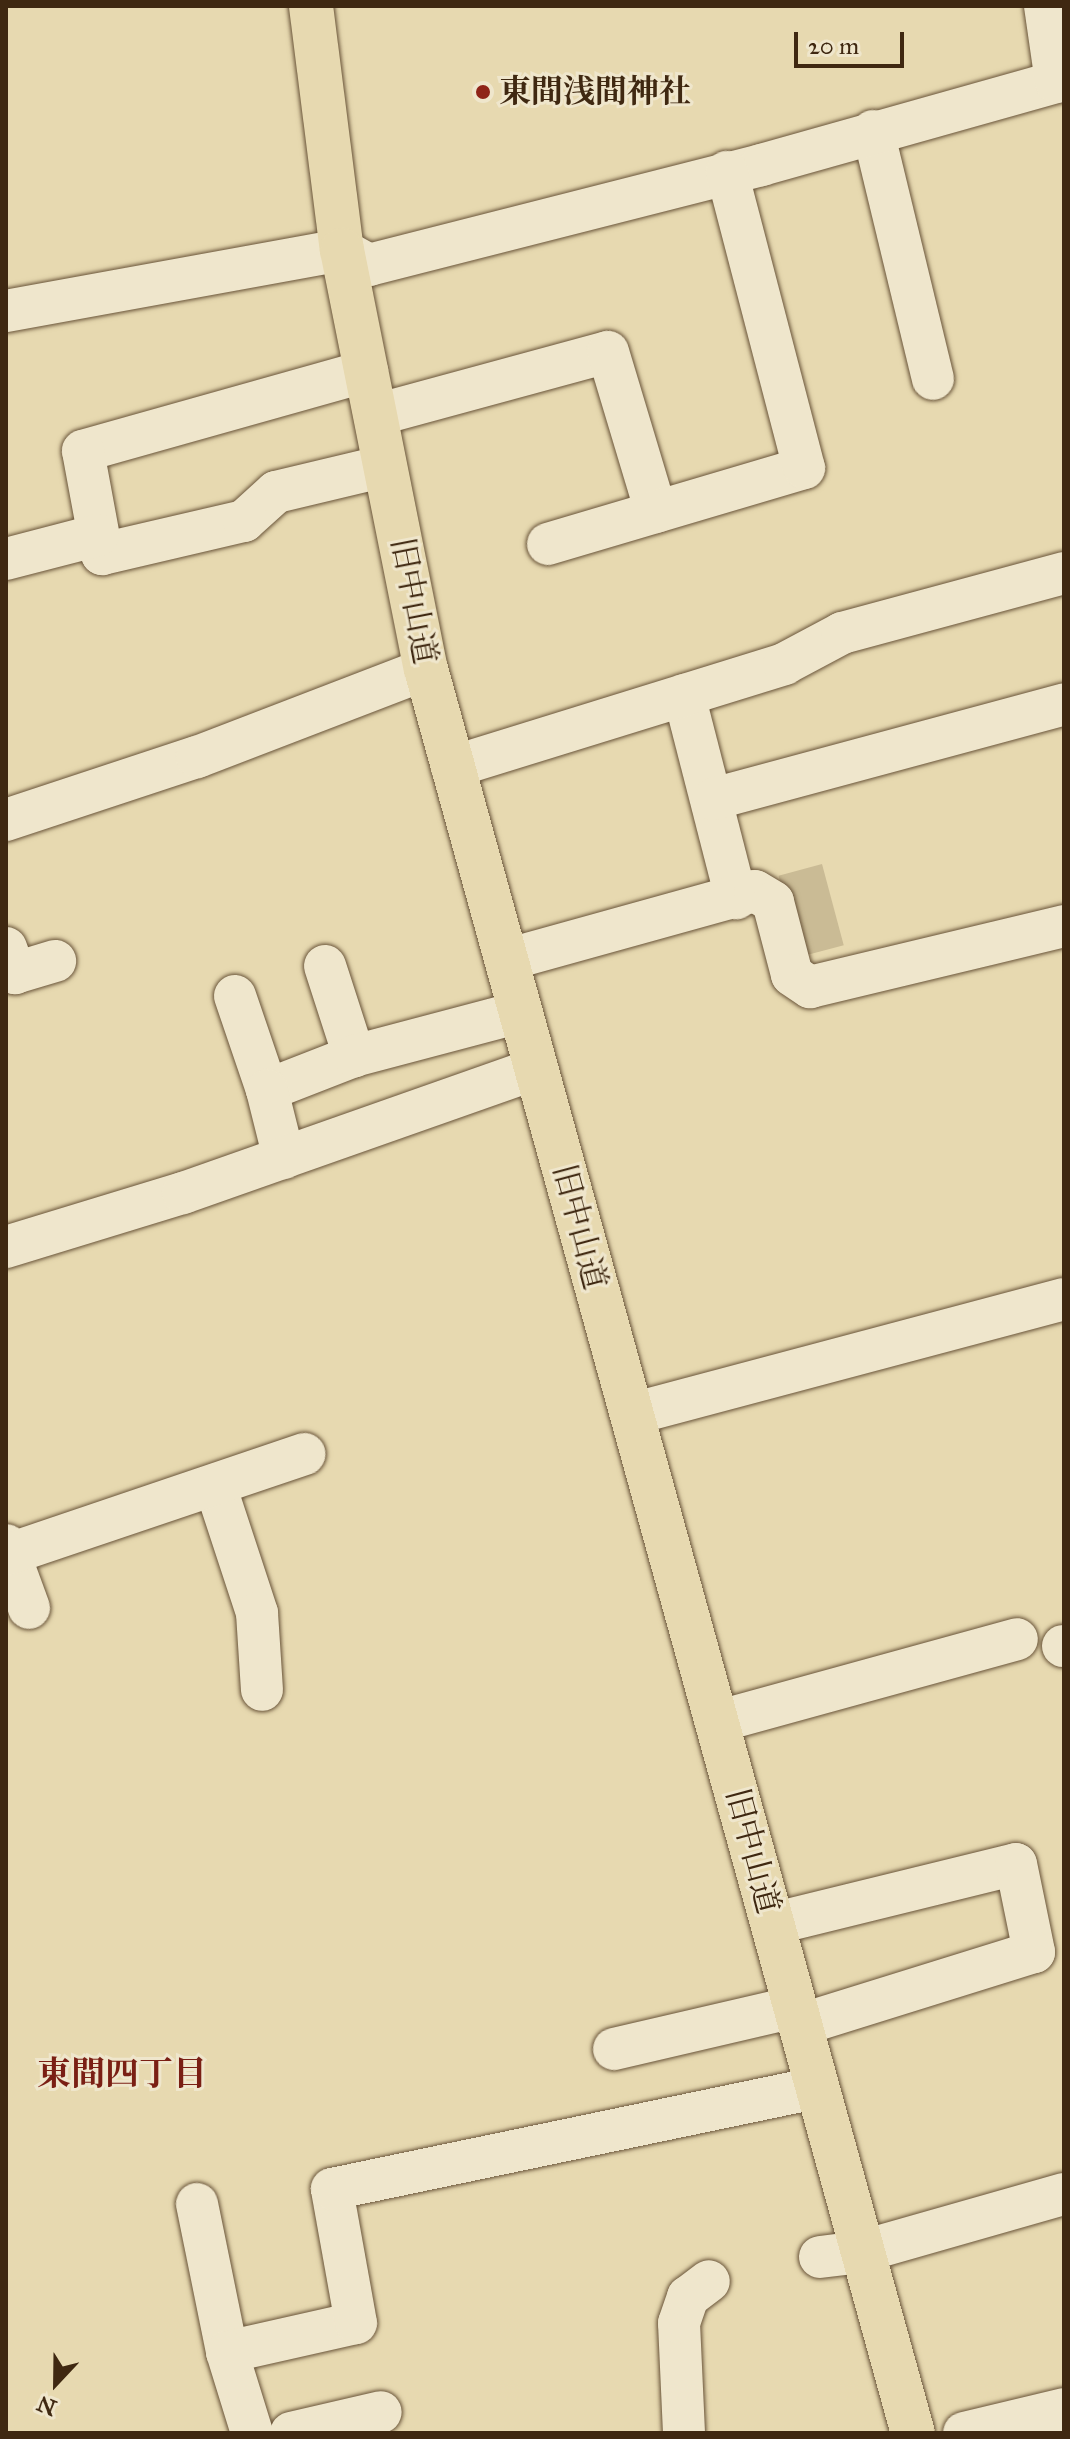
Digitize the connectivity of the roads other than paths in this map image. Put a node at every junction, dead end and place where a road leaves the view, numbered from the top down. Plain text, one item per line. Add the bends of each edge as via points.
1 (311, 6) edge
2 (1045, 6) edge
3 (873, 131) junction
4 (727, 172) junction
5 (342, 250) junction
6 (6, 311) edge
7 (367, 371) junction
8 (933, 379) dead end
9 (376, 415) junction
10 (385, 466) junction
11 (656, 512) junction
12 (98, 535) junction
13 (548, 544) dead end
14 (6, 559) edge
15 (1064, 573) edge
16 (426, 669) junction
17 (684, 695) junction
18 (1064, 704) edge
19 (452, 767) junction
20 (713, 799) junction
21 (6, 820) edge
22 (736, 898) junction
23 (1064, 926) edge
24 (6, 948) edge
25 (506, 960) junction
26 (55, 961) dead end
27 (325, 966) dead end
28 (235, 996) dead end
29 (520, 1012) junction
30 (354, 1056) junction
31 (536, 1069) junction
32 (267, 1090) junction
33 (284, 1158) junction
34 (6, 1247) edge
35 (1064, 1299) edge
36 (632, 1414) junction
37 (305, 1454) dead end
38 (215, 1485) junction
39 (8, 1550) edge
40 (29, 1608) dead end
41 (1017, 1639) dead end
42 (262, 1690) dead end
43 (716, 1722) junction
44 (772, 1924) junction
45 (797, 2016) junction
46 (614, 2049) dead end
47 (817, 2088) junction
48 (1064, 2194) edge
49 (197, 2204) dead end
50 (840, 2255) junction
51 (709, 2281) dead end
52 (233, 2370) junction
53 (1064, 2409) edge
54 (381, 2412) dead end
55 (252, 2433) edge
56 (291, 2433) edge
57 (684, 2433) edge
58 (913, 2433) edge
59 (964, 2433) edge

1 - 5 main road, 旧中山道
2 - 3 street via 1056,82
3 - 4 street
3 - 8 street
4 - 5 street via 369,265
4 - 11 street via 804,468
5 - 6 street
5 - 7 main road, 旧中山道
7 - 9 main road, 旧中山道
7 - 12 street via 83,451
9 - 10 main road, 旧中山道
9 - 11 street via 608,352
10 - 12 street via 276,492 244,521 102,554
10 - 16 main road, 旧中山道
11 - 13 street
12 - 14 street
15 - 17 street via 842,633 784,664
16 - 19 main road, 旧中山道
16 - 21 street via 183,762
17 - 19 street
17 - 20 street
18 - 20 street
19 - 25 main road, 旧中山道
20 - 22 street
22 - 23 street via 755,891 773,902 792,975 810,987
22 - 25 street
24 - 26 street via 15,973
25 - 29 main road, 旧中山道
27 - 30 street
28 - 32 street
29 - 30 street
29 - 31 main road, 旧中山道
30 - 32 street
31 - 33 street
31 - 36 main road, 旧中山道
32 - 33 street
33 - 34 street
35 - 36 street
36 - 43 main road, 旧中山道
37 - 38 street
38 - 39 street
38 - 42 street via 257,1613
39 - 40 street
41 - 43 street
43 - 44 main road, 旧中山道
44 - 45 main road, 旧中山道
44 - 45 street via 1016,1864 1034,1952
45 - 46 street
45 - 47 main road, 旧中山道
47 - 50 main road, 旧中山道
47 - 52 street via 332,2189 356,2323
48 - 50 street
49 - 52 street
50 - 58 main road, 旧中山道
51 - 57 street via 688,2297 679,2323
52 - 55 street
53 - 59 street
54 - 56 street

